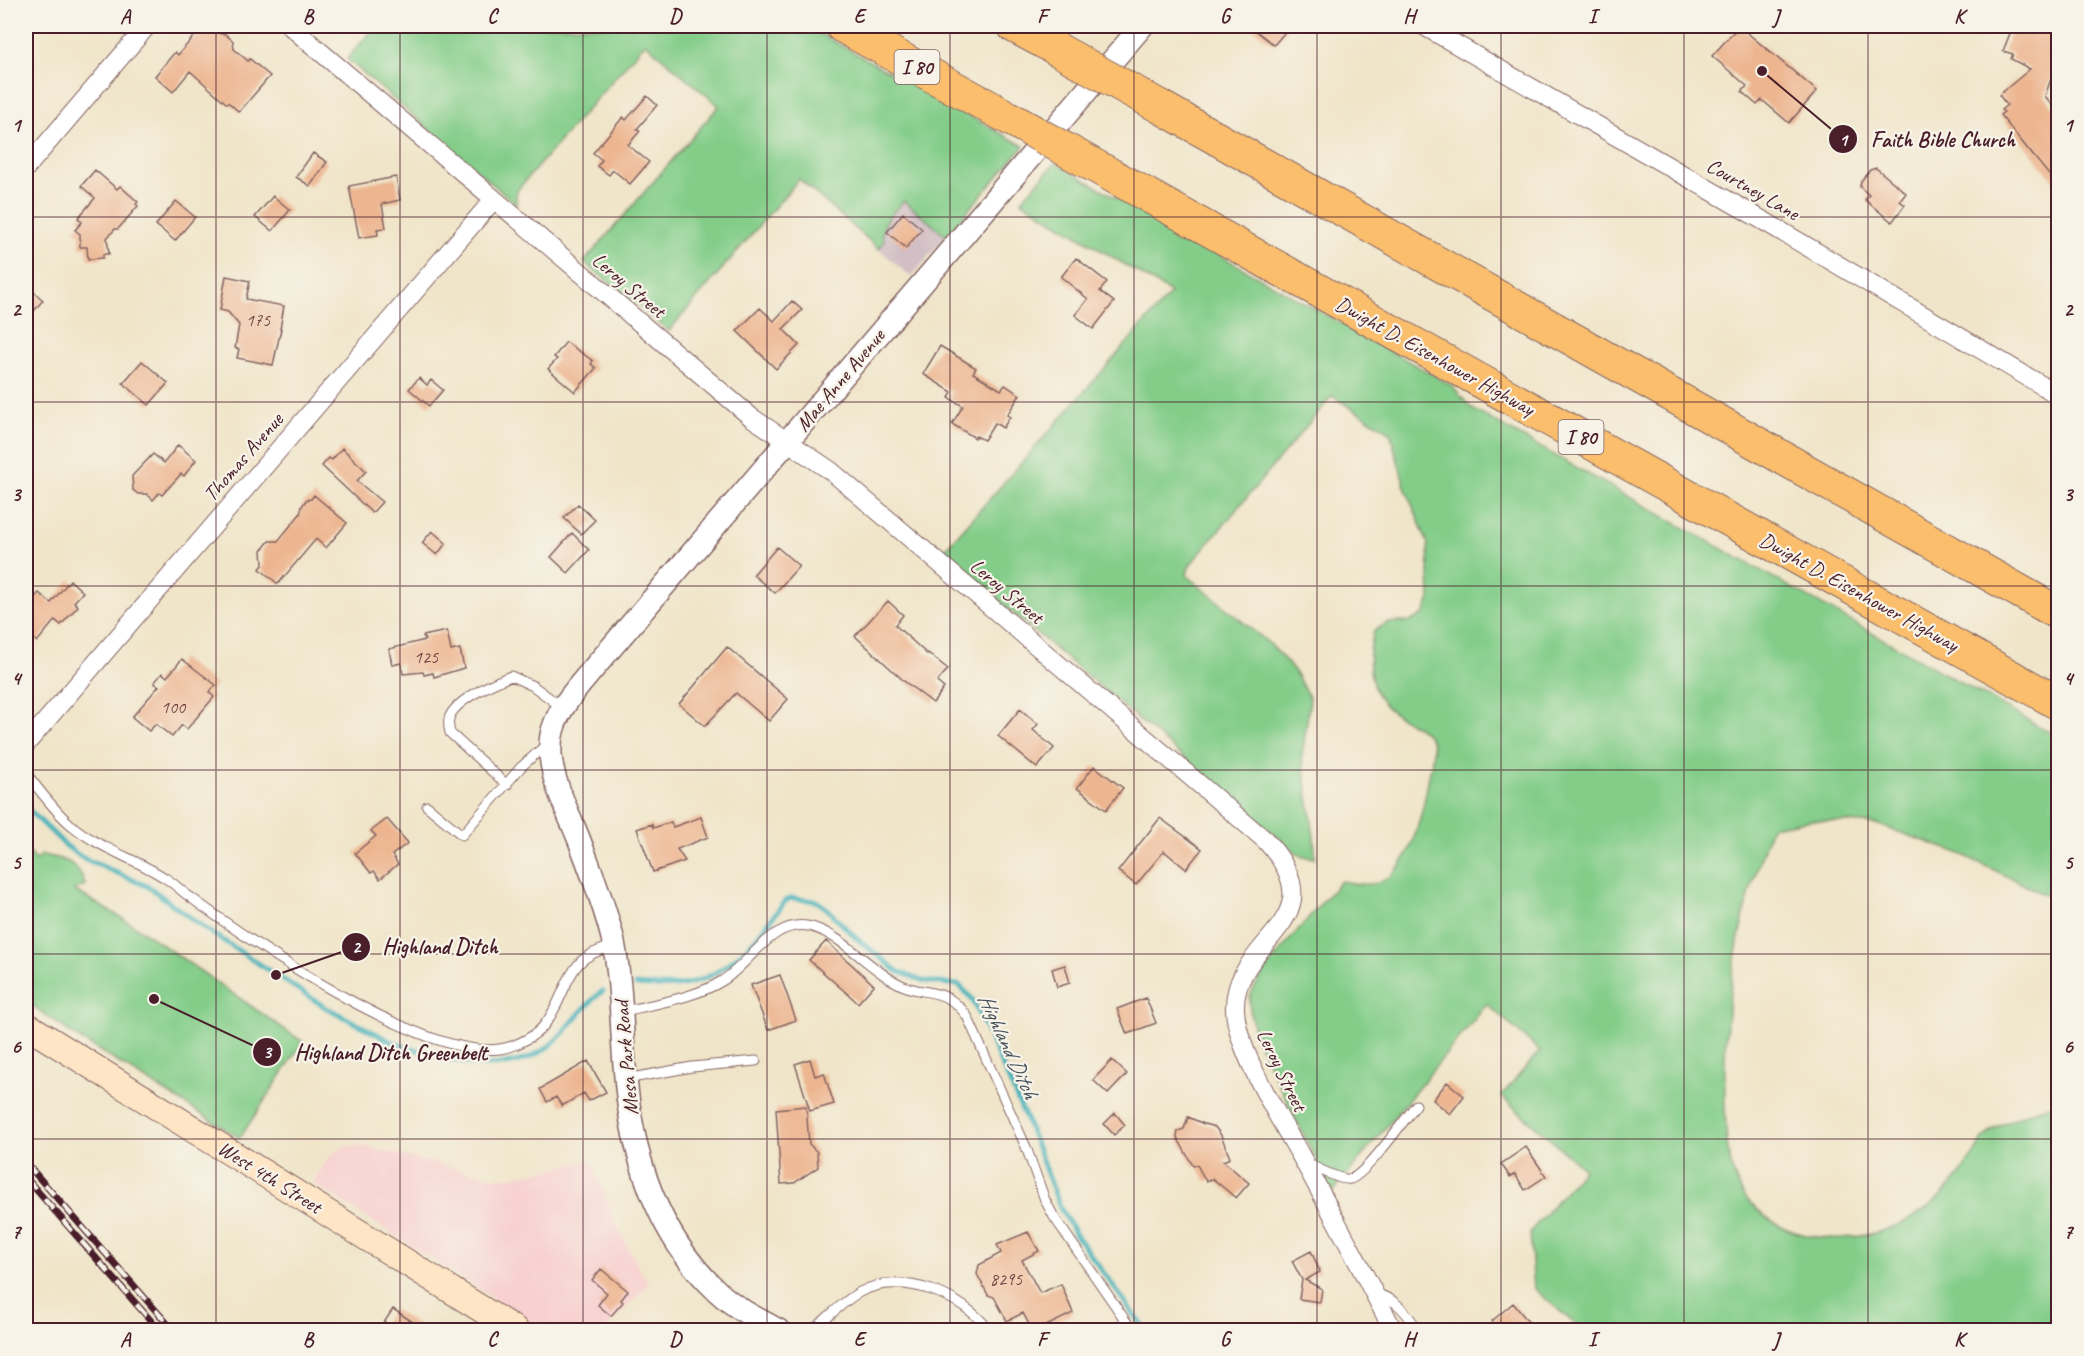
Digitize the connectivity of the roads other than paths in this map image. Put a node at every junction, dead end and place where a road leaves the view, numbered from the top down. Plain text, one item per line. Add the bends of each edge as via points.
1 (147, 26) edge
2 (290, 26) edge
3 (842, 26) edge
4 (1014, 26) edge
5 (1142, 26) edge
6 (1424, 26) edge
7 (26, 168) edge
8 (494, 199) junction
9 (2058, 395) edge
10 (787, 443) junction
11 (2058, 613) edge
12 (2058, 703) edge
13 (563, 708) junction
14 (551, 741) junction
15 (26, 744) edge
16 (26, 773) edge
17 (507, 785) junction
18 (427, 807) dead end
19 (614, 947) junction
20 (621, 1012) junction
21 (26, 1025) edge
22 (756, 1061) dead end
23 (626, 1079) junction
24 (1416, 1105) dead end
25 (1304, 1162) junction
26 (26, 1249) edge
27 (26, 1261) edge
28 (1375, 1294) junction
29 (515, 1330) edge
30 (778, 1330) edge
31 (813, 1330) edge
32 (989, 1330) edge
33 (1132, 1330) edge
34 (1394, 1330) edge
35 (1418, 1330) edge

1 - 7 street
2 - 8 street, Leroy Street
3 - 12 highway, Dwight D. Eisenhower Highway / I 80, bridge
4 - 11 highway, bridge
5 - 10 street, Mae Anne Avenue
6 - 9 street, Courtney Lane
8 - 10 street, Leroy Street via 750,417
8 - 15 street, Thomas Avenue
10 - 13 street, Mae Anne Avenue
10 - 25 street, Leroy Street via 831,471 1276,851 1292,881 1289,912 1242,977 1235,1010 1244,1049
13 - 14 street, Mae Anne Avenue
13 - 17 lane via 533,686 511,676 486,686 453,710 448,720 450,733
14 - 17 lane
14 - 19 street, Mesa Park Road via 553,769 599,893
16 - 19 lane via 55,809 88,838 166,879 258,944 375,1014 427,1038 480,1050 511,1047 544,1027 567,981 584,958 594,951
17 - 18 lane via 462,835
19 - 20 street, Mesa Park Road
20 - 23 street, Mesa Park Road
20 - 33 lane via 710,987 791,925 824,932 893,981 953,1000 968,1016 1054,1217
21 - 29 main road, West 4th Street
22 - 23 lane
23 - 30 street, Mesa Park Road via 634,1137 646,1180 680,1246 718,1292
24 - 25 lane via 1376,1156 1350,1179 1341,1179
25 - 28 street, Leroy Street
26 - 27 lane
28 - 34 street, Leroy Street
28 - 35 lane via 1398,1304
31 - 32 lane via 860,1292 885,1284 915,1285 939,1293 962,1305

